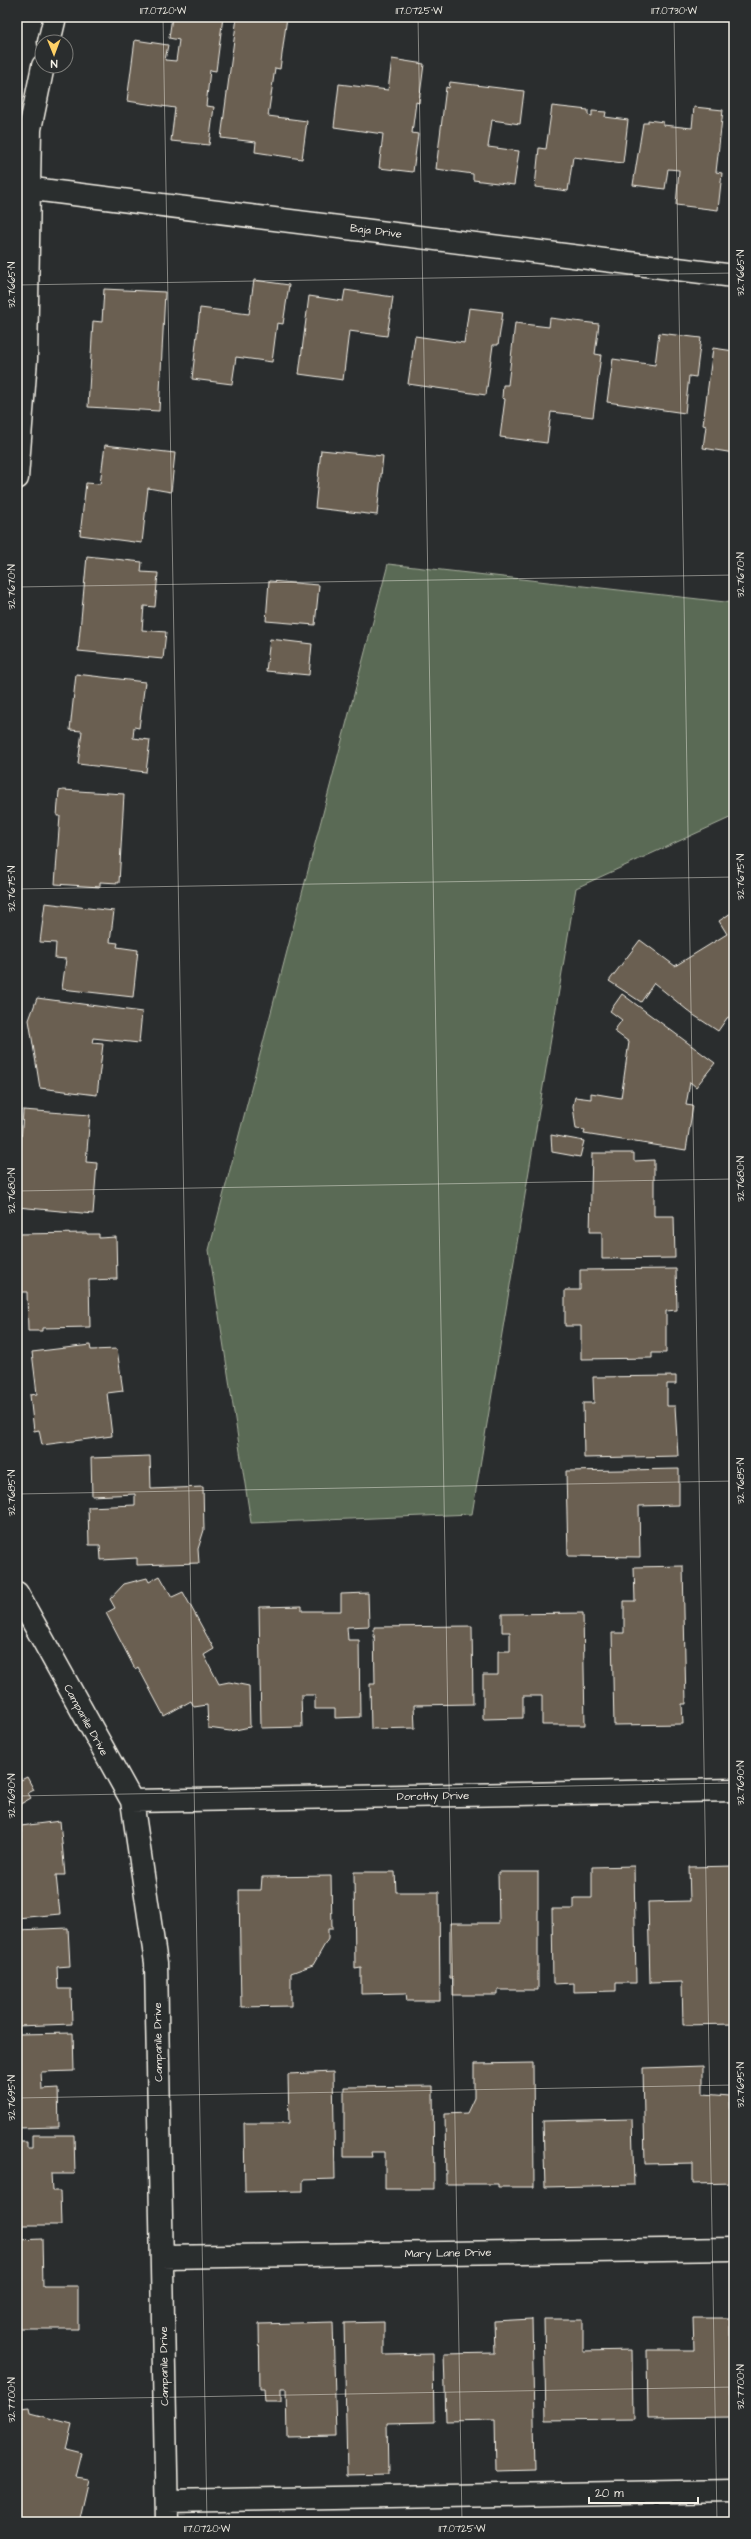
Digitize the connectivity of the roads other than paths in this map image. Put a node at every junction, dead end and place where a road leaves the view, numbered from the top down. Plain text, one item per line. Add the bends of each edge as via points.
1 (54, 17) edge
2 (51, 34) edge
3 (42, 74) edge
4 (23, 187) edge
5 (734, 276) edge
6 (17, 478) edge
7 (17, 1593) edge
8 (734, 1790) edge
9 (132, 1801) junction
10 (734, 2249) edge
11 (162, 2257) junction
12 (734, 2491) edge
13 (167, 2512) edge

1 - 2 street
3 - 4 street via 30,129
4 - 5 street, Baja Drive
4 - 6 street via 26,359
7 - 9 street, Campanile Drive
8 - 9 street, Dorothy Drive
9 - 11 street, Campanile Drive via 156,1963
10 - 11 street, Mary Lane Drive
11 - 13 street, Campanile Drive
12 - 13 street

